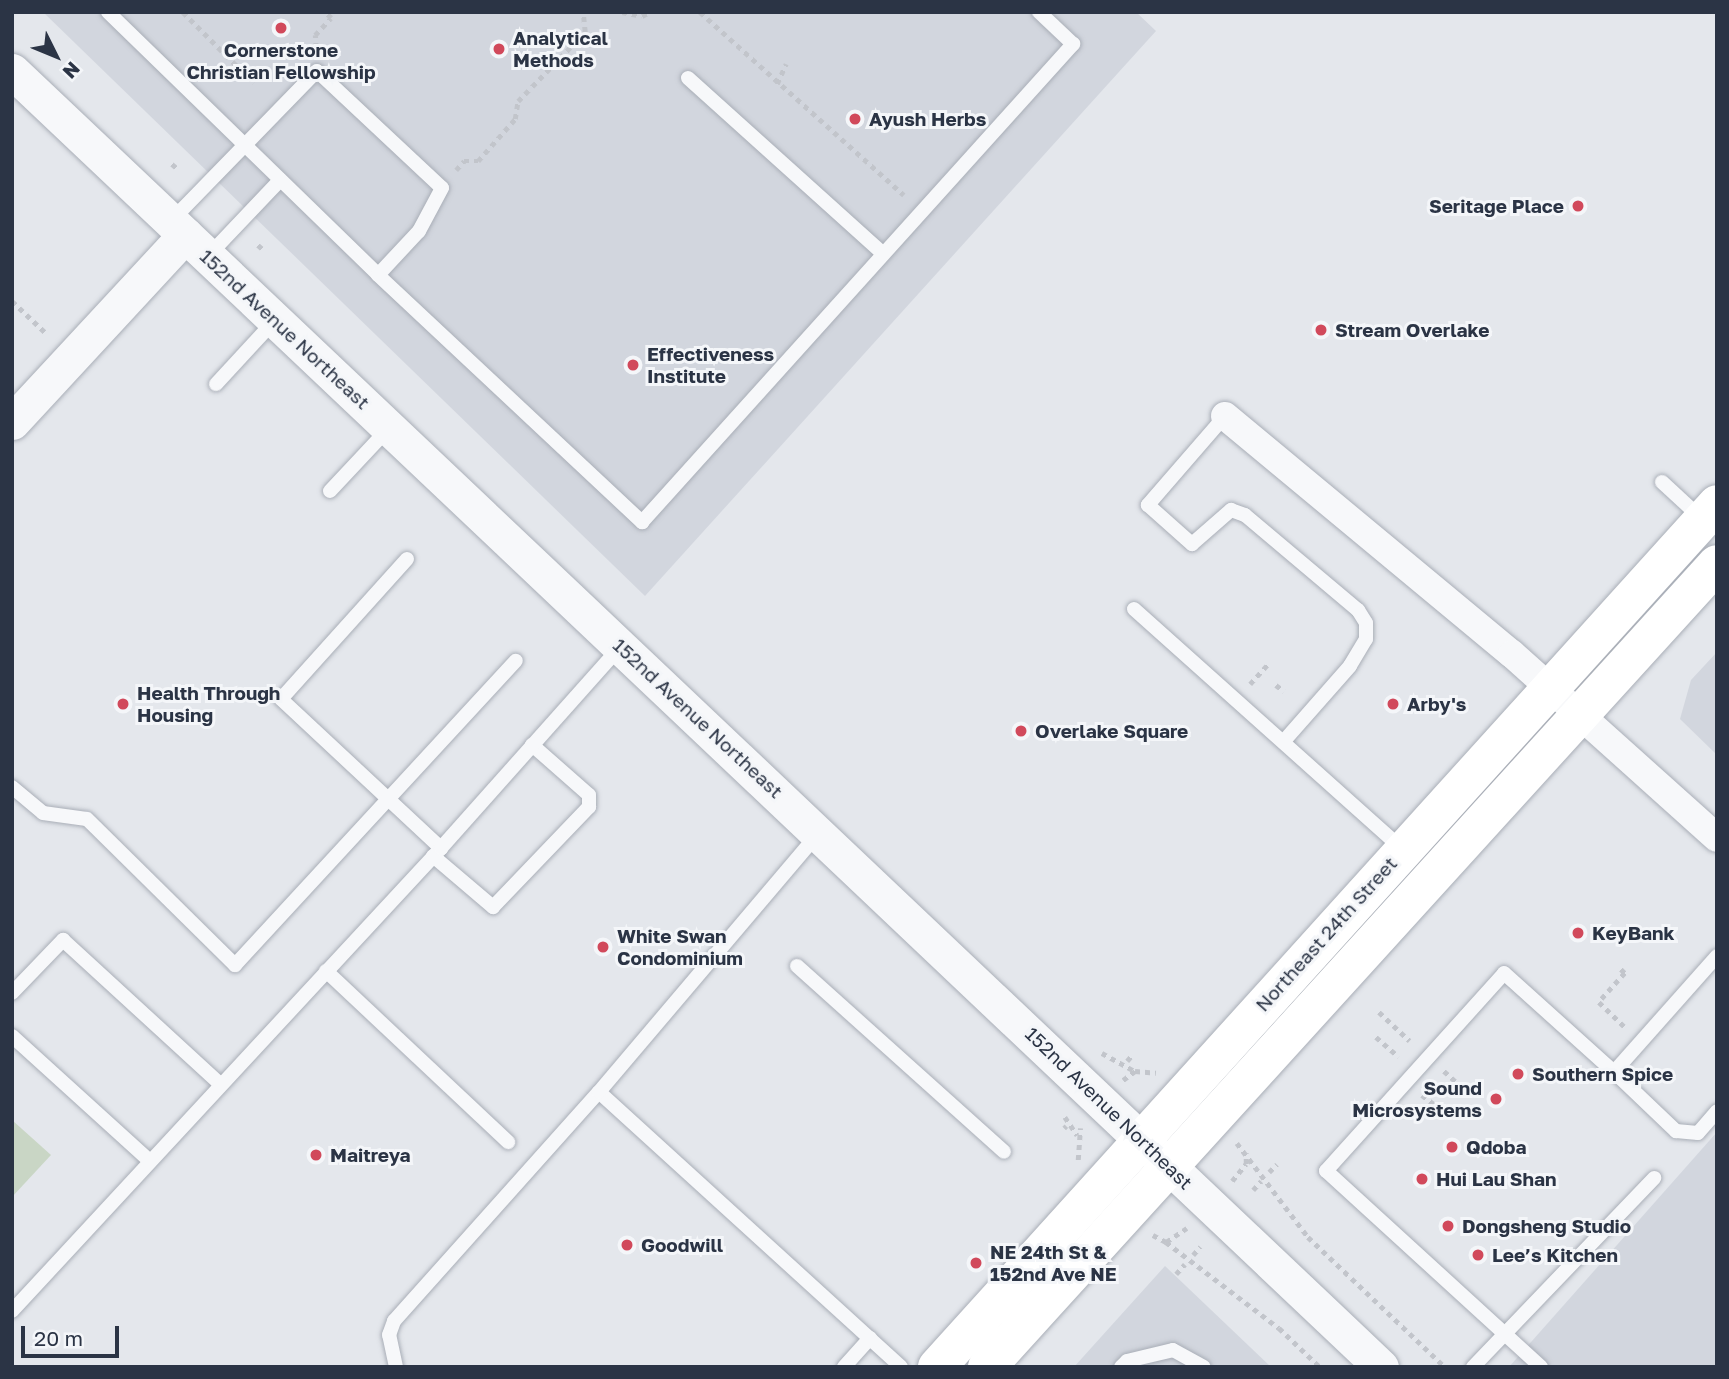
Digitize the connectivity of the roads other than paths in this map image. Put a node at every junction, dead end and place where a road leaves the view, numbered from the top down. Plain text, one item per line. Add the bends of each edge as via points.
1 (108, 12) edge
2 (1039, 12) edge
3 (12, 71) edge
4 (688, 78) dead end
5 (244, 145) junction
6 (280, 180) junction
7 (188, 237) junction
8 (881, 252) junction
9 (378, 275) junction
10 (275, 320) junction
11 (216, 384) dead end
12 (1225, 416) joint
13 (12, 422) edge
14 (389, 428) junction
15 (1662, 482) dead end
16 (330, 491) dead end
17 (1710, 512) edge
18 (407, 559) dead end
19 (1717, 564) edge
20 (1134, 609) dead end
21 (621, 646) junction
22 (516, 661) dead end
23 (1564, 703) junction
24 (1283, 742) junction
25 (532, 745) junction
26 (12, 787) edge
27 (390, 800) junction
28 (820, 832) junction
29 (1717, 838) edge
30 (1402, 849) junction
31 (437, 852) junction
32 (1717, 957) edge
33 (797, 966) dead end
34 (326, 971) junction
35 (12, 993) edge
36 (12, 1036) edge
37 (1614, 1072) junction
38 (221, 1085) junction
39 (599, 1092) junction
40 (1717, 1111) edge
41 (1143, 1140) junction
42 (508, 1142) dead end
43 (1004, 1152) dead end
44 (150, 1161) junction
45 (1171, 1167) junction
46 (1654, 1178) dead end
47 (12, 1311) edge
48 (1507, 1335) junction
49 (870, 1338) junction
50 (396, 1367) edge
51 (844, 1367) edge
52 (901, 1367) edge
53 (937, 1367) edge
54 (987, 1367) edge
55 (1121, 1367) edge
56 (1205, 1367) edge
57 (1381, 1367) edge
58 (1473, 1367) edge
59 (1541, 1367) edge

1 - 5 lane
2 - 8 lane via 1073,44
3 - 7 street, 152nd Avenue Northeast
4 - 8 lane
5 - 6 lane
5 - 7 lane
5 - 9 lane via 317,71 440,186 419,231
6 - 7 lane
6 - 9 lane
7 - 10 street, 152nd Avenue Northeast
7 - 13 street
8 - 9 lane via 642,522
10 - 11 lane
10 - 14 street, 152nd Avenue Northeast
12 - 23 street
12 - 24 lane via 1148,505 1192,544 1231,510 1245,516 1358,610 1366,623 1366,639 1350,666
14 - 16 lane
14 - 21 street, 152nd Avenue Northeast
15 - 17 lane
17 - 23 main road, Northeast 24th Street
18 - 27 lane via 281,699
19 - 23 main road, Northeast 24th Street
20 - 24 lane
21 - 25 lane
21 - 28 street, 152nd Avenue Northeast
22 - 27 lane
23 - 29 street
23 - 30 main road, Northeast 24th Street
23 - 45 main road, Northeast 24th Street
24 - 30 lane
25 - 31 lane
25 - 31 lane via 591,802 499,905 488,906
26 - 27 lane via 43,813 87,819 235,965
27 - 31 lane
28 - 39 lane
28 - 41 street, 152nd Avenue Northeast
30 - 41 main road, Northeast 24th Street
31 - 34 lane
32 - 37 lane
33 - 43 lane
34 - 38 lane
34 - 42 lane
35 - 38 lane via 63,940
36 - 44 lane
37 - 40 lane via 1676,1131 1698,1133
37 - 48 lane via 1504,973 1326,1171
38 - 44 lane
39 - 49 lane
39 - 50 lane via 394,1321 389,1335
41 - 45 street, 152nd Avenue Northeast
41 - 53 main road, Northeast 24th Street
44 - 47 lane
45 - 54 main road, Northeast 24th Street
45 - 57 street, 152nd Avenue Northeast
46 - 48 lane
48 - 58 lane
48 - 59 lane
49 - 51 lane
49 - 52 lane
55 - 56 lane via 1126,1361 1173,1350

